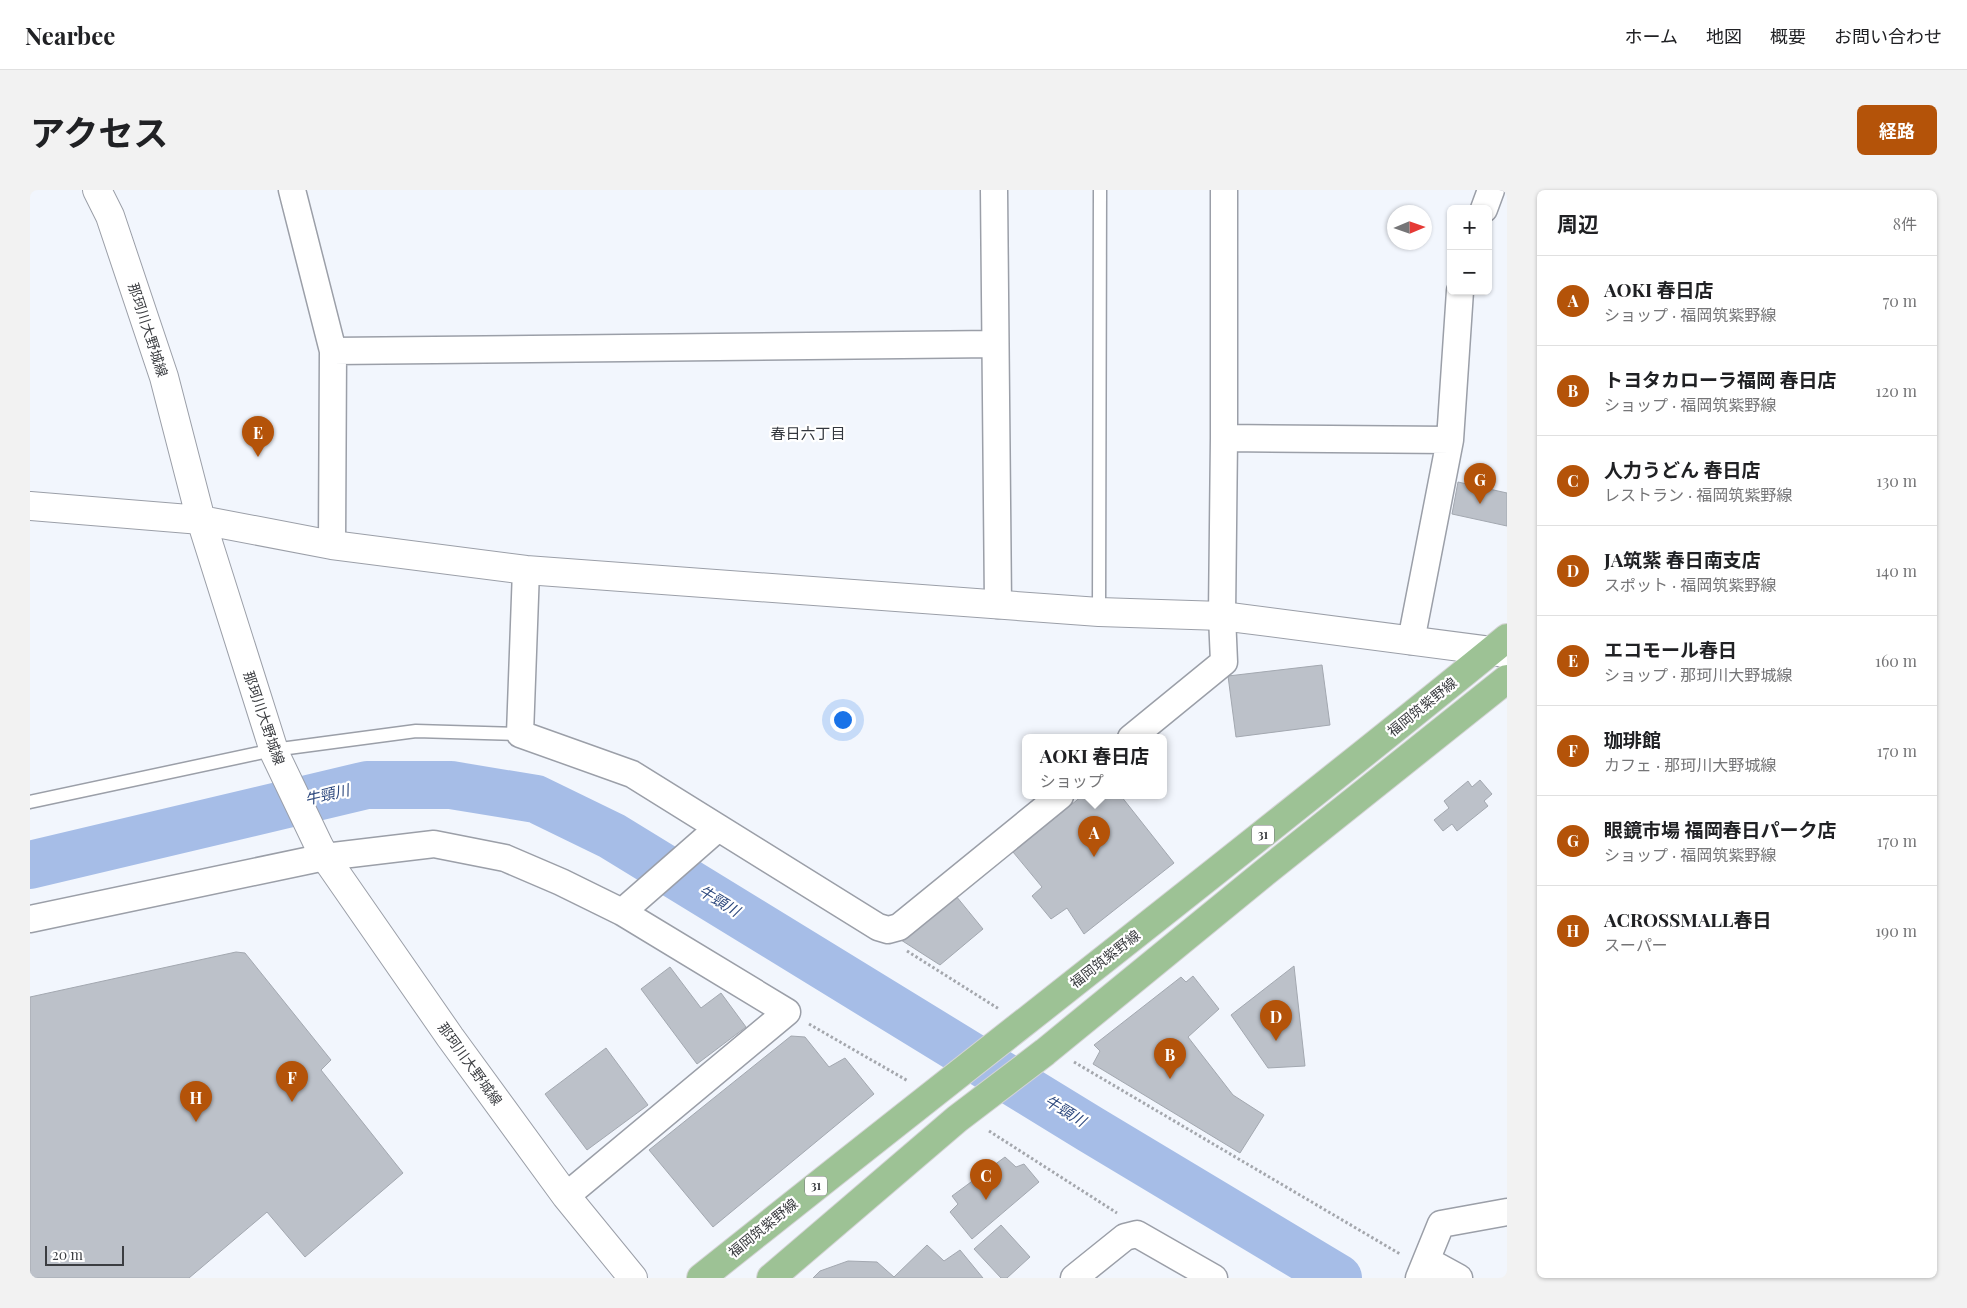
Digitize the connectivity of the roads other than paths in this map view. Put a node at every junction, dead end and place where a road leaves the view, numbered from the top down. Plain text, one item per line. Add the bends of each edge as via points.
1 (96, 190) edge
2 (292, 190) edge
3 (994, 190) edge
4 (1100, 190) edge
5 (1224, 190) edge
6 (1491, 190) edge
7 (1485, 205) edge
8 (1460, 295) edge
9 (995, 344) junction
10 (332, 351) junction
11 (1224, 438) junction
12 (1450, 440) junction
13 (30, 506) edge
14 (201, 520) junction
15 (332, 545) junction
16 (526, 570) junction
17 (998, 604) junction
18 (1099, 612) junction
19 (1222, 616) junction
20 (1411, 641) junction
21 (1502, 647) edge
22 (1507, 679) edge
23 (520, 734) junction
24 (1136, 734) edge
25 (274, 752) junction
26 (1056, 799) edge
27 (30, 802) edge
28 (711, 835) junction
29 (322, 851) junction
30 (627, 908) junction
31 (30, 919) edge
32 (566, 1196) junction
33 (1507, 1212) edge
34 (1423, 1270) edge
35 (633, 1278) edge
36 (701, 1278) edge
37 (771, 1278) edge
38 (1074, 1278) edge
39 (1214, 1278) edge
40 (1459, 1278) edge

1 - 14 street, 那珂川大野城線 via 110,216 164,377
2 - 10 street
3 - 9 street
4 - 18 lane
5 - 11 street
6 - 7 street
8 - 12 street
9 - 10 street
9 - 17 street
10 - 15 street
11 - 12 street
11 - 19 street
12 - 20 street
13 - 14 street
14 - 15 street
14 - 25 street, 那珂川大野城線
15 - 16 street
16 - 17 street
16 - 23 street
17 - 18 street
18 - 19 street
19 - 20 street
19 - 24 street via 1224,662
20 - 21 street
21 - 36 main road, 福岡筑紫野線 / 31 via 1295,810 1010,1020 932,1094
22 - 37 main road, 31 via 1045,1052 957,1119
23 - 25 lane via 416,731
23 - 28 street via 632,774
25 - 27 lane
25 - 29 street, 那珂川大野城線
26 - 28 street via 899,928 888,930
28 - 30 street
29 - 30 street via 446,846 505,858
29 - 31 street
29 - 32 street, 那珂川大野城線
30 - 32 street via 786,1012
32 - 35 street, 那珂川大野城線
33 - 34 street via 1441,1224
34 - 40 street
38 - 39 street via 1125,1236 1137,1234

